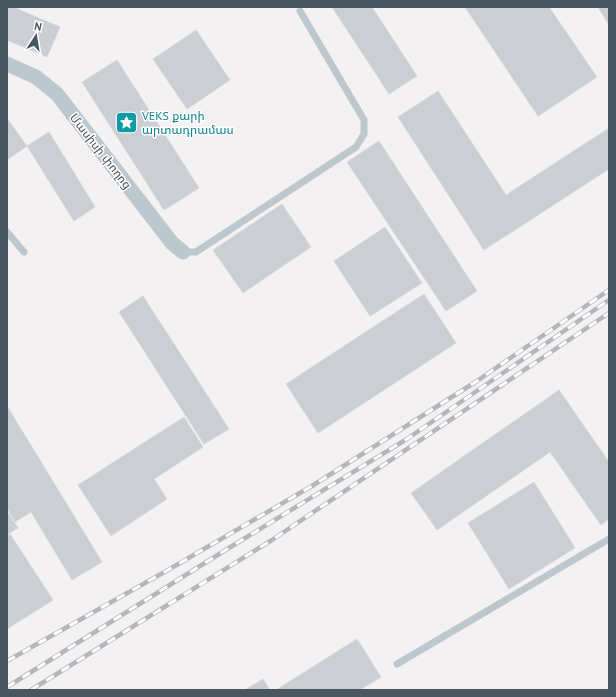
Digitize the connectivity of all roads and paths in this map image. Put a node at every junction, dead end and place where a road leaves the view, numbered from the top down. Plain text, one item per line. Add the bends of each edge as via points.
1 (300, 11) dead end
2 (7, 64) edge
3 (7, 232) edge
4 (24, 252) dead end
5 (183, 252) joint
6 (609, 539) edge
7 (397, 664) dead end

1 - 5 lane via 364,120 364,134 356,147 196,252
2 - 5 street, Մասիսի փողոց via 36,77 57,94 172,243
3 - 4 lane
6 - 7 lane

